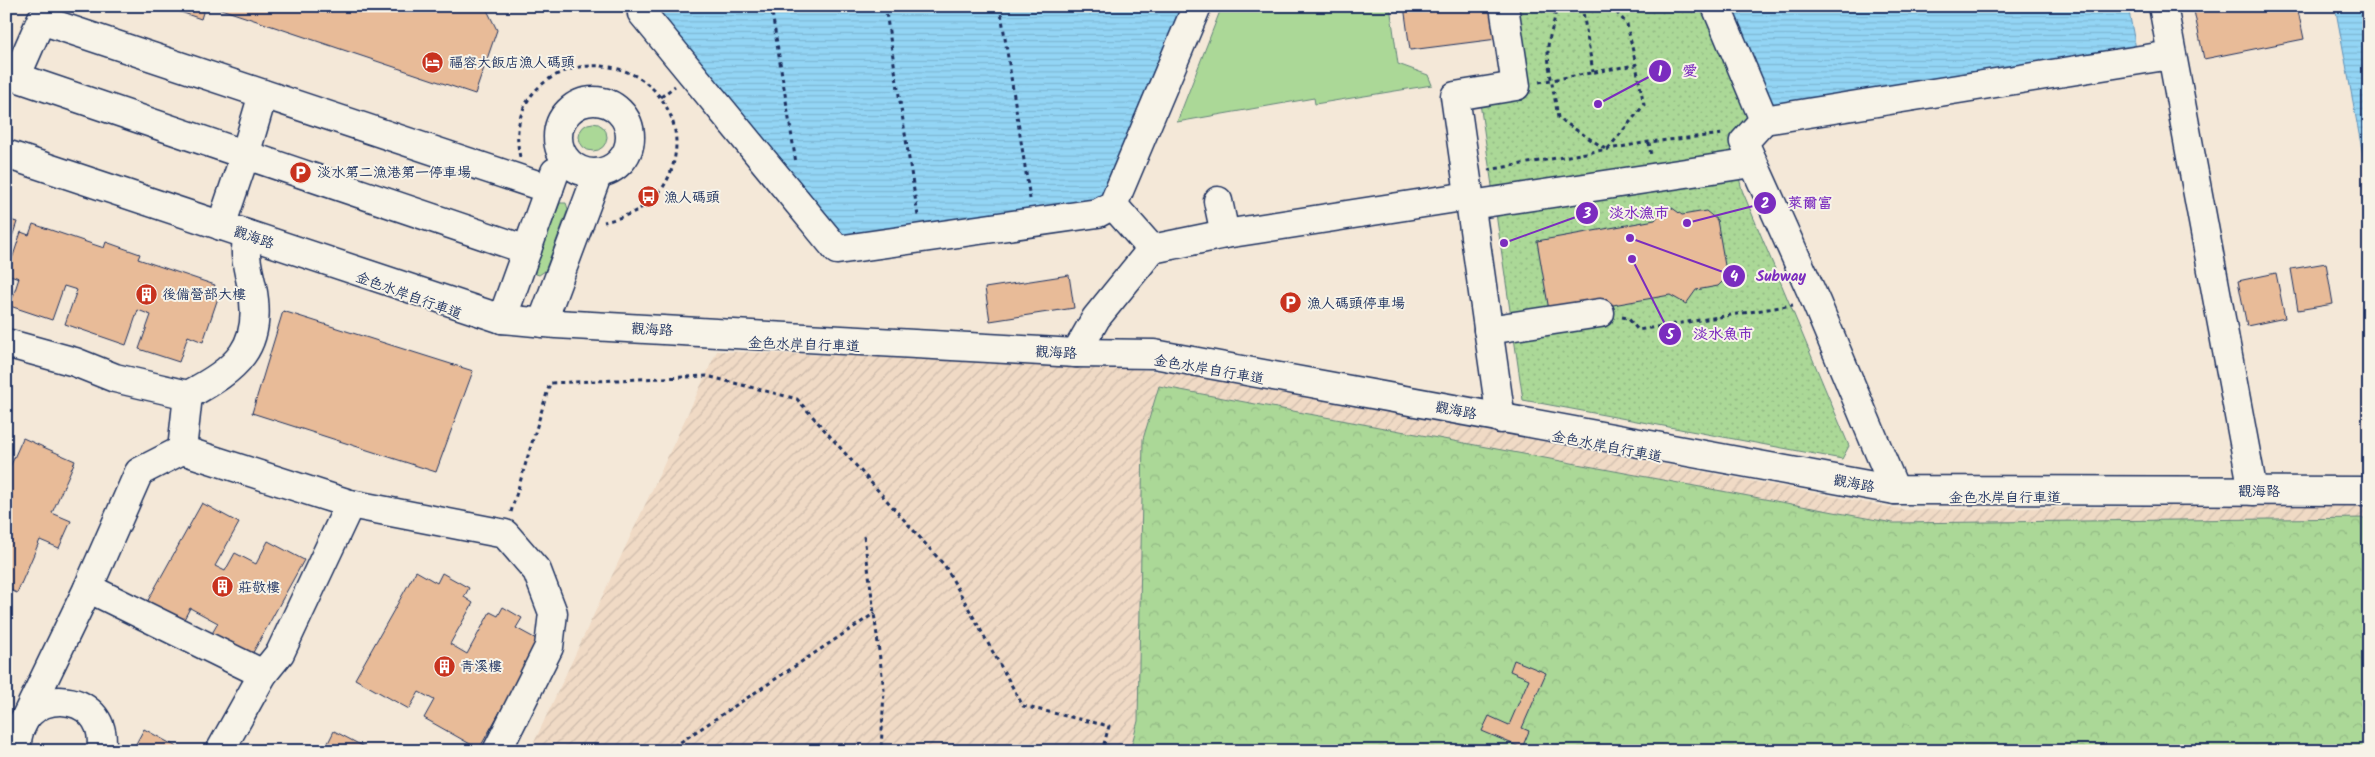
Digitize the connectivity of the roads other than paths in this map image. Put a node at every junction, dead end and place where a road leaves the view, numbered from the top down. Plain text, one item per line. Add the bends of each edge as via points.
1 (645, 6) edge
2 (1197, 6) edge
3 (1504, 6) edge
4 (1716, 6) edge
5 (2163, 6) edge
6 (2171, 55) junction
7 (263, 94) junction
8 (1764, 120) junction
9 (1749, 152) junction
10 (6, 154) edge
11 (562, 154) junction
12 (246, 155) junction
13 (598, 174) junction
14 (549, 189) junction
15 (1469, 191) junction
16 (1218, 201) dead end
17 (1106, 209) junction
18 (221, 226) junction
19 (1225, 234) junction
20 (248, 235) junction
21 (1152, 249) junction
22 (527, 250) junction
23 (1600, 313) road end
24 (502, 319) junction
25 (542, 323) junction
26 (1488, 330) junction
27 (6, 343) edge
28 (1076, 353) junction
29 (188, 395) junction
30 (1501, 419) junction
31 (182, 450) junction
32 (1895, 490) junction
33 (2253, 491) junction
34 (2369, 491) edge
35 (350, 504) junction
36 (88, 588) junction
37 (263, 674) junction
38 (15, 732) edge
39 (9, 751) edge
40 (101, 751) edge
41 (220, 751) edge
42 (497, 751) edge

1 - 17 street via 642,13 837,250
2 - 17 street
3 - 15 street via 1516,86 1455,96
4 - 8 street
5 - 6 street
6 - 8 street
6 - 33 street
7 - 12 street
7 - 12 street via 41,20 16,77
7 - 14 street
8 - 9 street
9 - 15 street
9 - 32 street
10 - 18 street, 觀海路
11 - 13 street via 574,168
11 - 13 street via 557,137 565,114 586,101 610,104 626,120 630,143 619,164
11 - 14 street
12 - 18 street
12 - 22 street
13 - 25 street
14 - 22 street
15 - 19 street
15 - 26 street
16 - 19 street
17 - 21 street
18 - 20 street, 觀海路
19 - 21 street
20 - 24 street, 觀海路
20 - 29 street via 244,248 254,295 255,321 246,351 222,377
21 - 28 street via 1096,318
22 - 24 street
23 - 26 street
24 - 25 street, 觀海路
25 - 28 street, 觀海路
26 - 30 street
27 - 29 street via 75,362 116,378
28 - 30 street, 觀海路 via 1154,354
29 - 31 street
30 - 32 street, 觀海路
31 - 35 street
31 - 36 street via 139,472
32 - 33 street, 觀海路
33 - 34 street, 觀海路
35 - 37 street via 280,653
35 - 42 street via 505,534 537,571 553,613 549,647
36 - 37 street
36 - 38 street
37 - 41 street
38 - 39 street
38 - 40 street via 30,711 42,703 70,701 84,707 94,717 101,729

